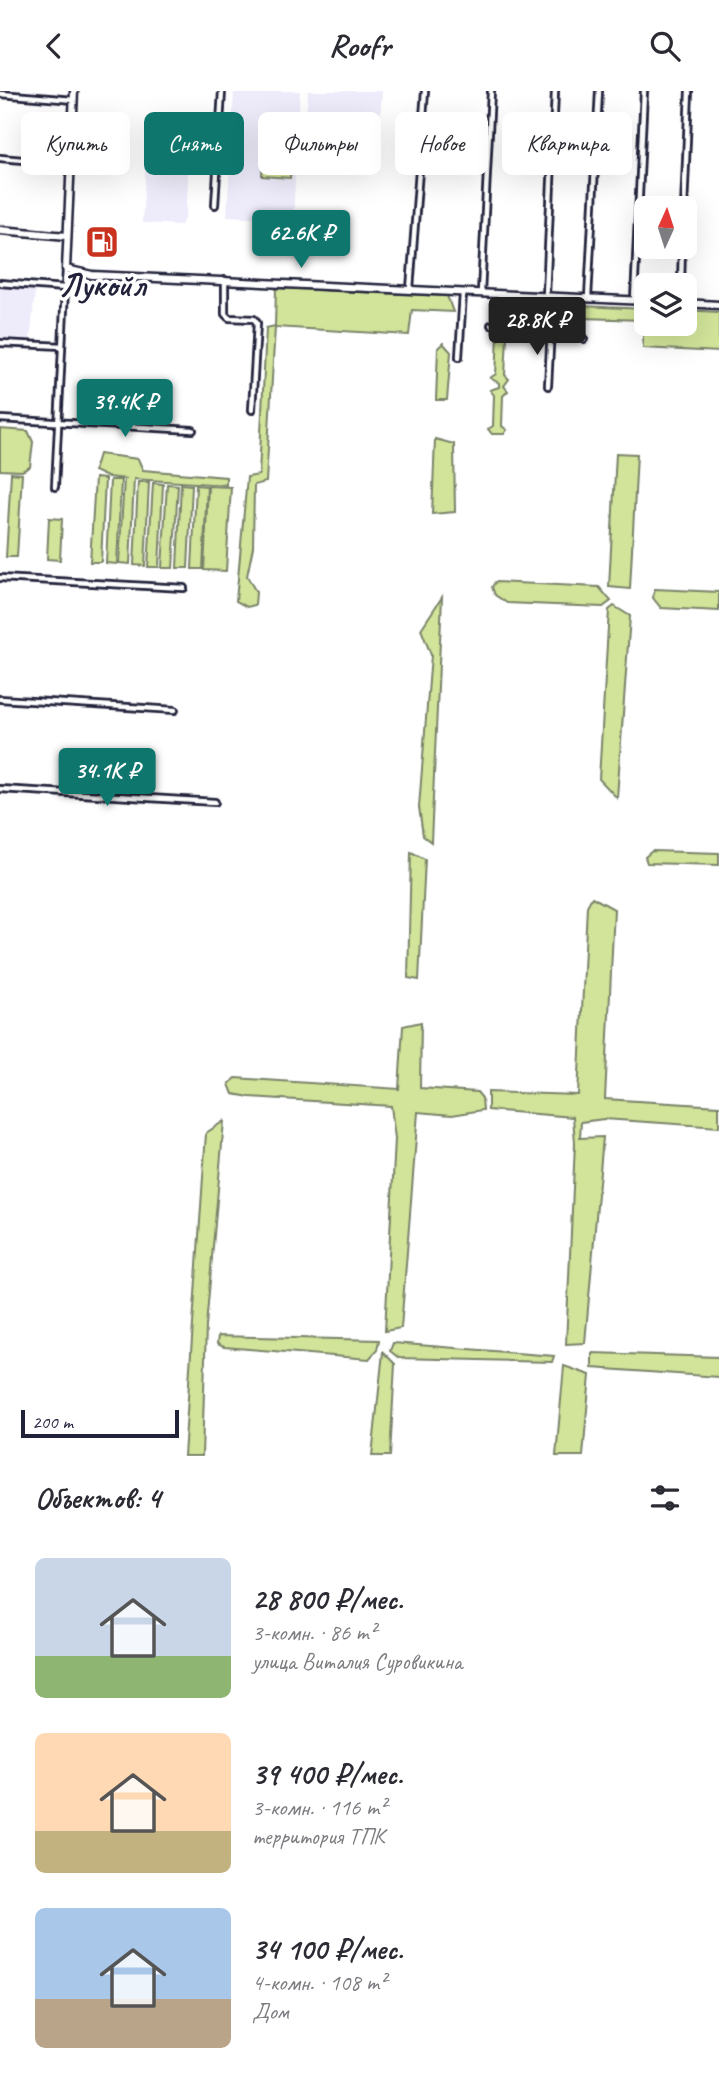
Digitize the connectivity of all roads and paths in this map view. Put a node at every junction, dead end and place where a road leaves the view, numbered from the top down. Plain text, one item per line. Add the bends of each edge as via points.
1 (74, 91) edge
2 (222, 91) edge
3 (425, 91) edge
4 (491, 91) edge
5 (555, 91) edge
6 (599, 91) edge
7 (645, 91) edge
8 (689, 91) edge
9 (0, 94) edge
10 (74, 100) junction
11 (73, 112) edge
12 (0, 158) edge
13 (21, 160) edge
14 (70, 175) edge
15 (685, 196) edge
16 (215, 205) dead end
17 (0, 230) edge
18 (67, 236) junction
19 (66, 269) junction
20 (635, 273) edge
21 (225, 280) junction
22 (0, 283) edge
23 (65, 288) junction
24 (410, 289) junction
25 (463, 292) junction
26 (481, 293) junction
27 (532, 295) junction
28 (546, 296) junction
29 (588, 298) junction
30 (634, 300) edge
31 (697, 304) edge
32 (719, 305) edge
33 (491, 325) dead end
34 (530, 327) junction
35 (551, 328) junction
36 (584, 338) dead end
37 (0, 343) edge
38 (62, 346) junction
39 (459, 357) dead end
40 (548, 387) dead end
41 (252, 410) dead end
42 (0, 419) edge
43 (59, 422) junction
44 (193, 430) dead end
45 (55, 487) dead end
46 (0, 578) edge
47 (184, 588) dead end
48 (0, 699) edge
49 (175, 710) dead end
50 (0, 789) edge
51 (215, 802) dead end

1 - 10 main road
2 - 16 street
3 - 24 street
4 - 26 street
5 - 28 street
6 - 29 street
7 - 20 street
8 - 15 street
9 - 10 street
10 - 11 main road
12 - 13 street
14 - 18 main road
17 - 18 main road
18 - 19 main road
19 - 21 main road via 92,275
19 - 23 street
21 - 24 main road
21 - 41 street via 225,314 257,323
22 - 23 street
23 - 38 street
24 - 25 main road
25 - 26 main road
25 - 39 street
26 - 27 main road
27 - 28 main road
27 - 34 street
28 - 29 main road
29 - 30 main road
31 - 32 main road
33 - 34 street
34 - 35 street
35 - 36 street via 570,329
35 - 40 street
37 - 38 street
38 - 43 street
42 - 43 street
43 - 44 street
43 - 45 street
46 - 47 street
48 - 49 street
50 - 51 street

